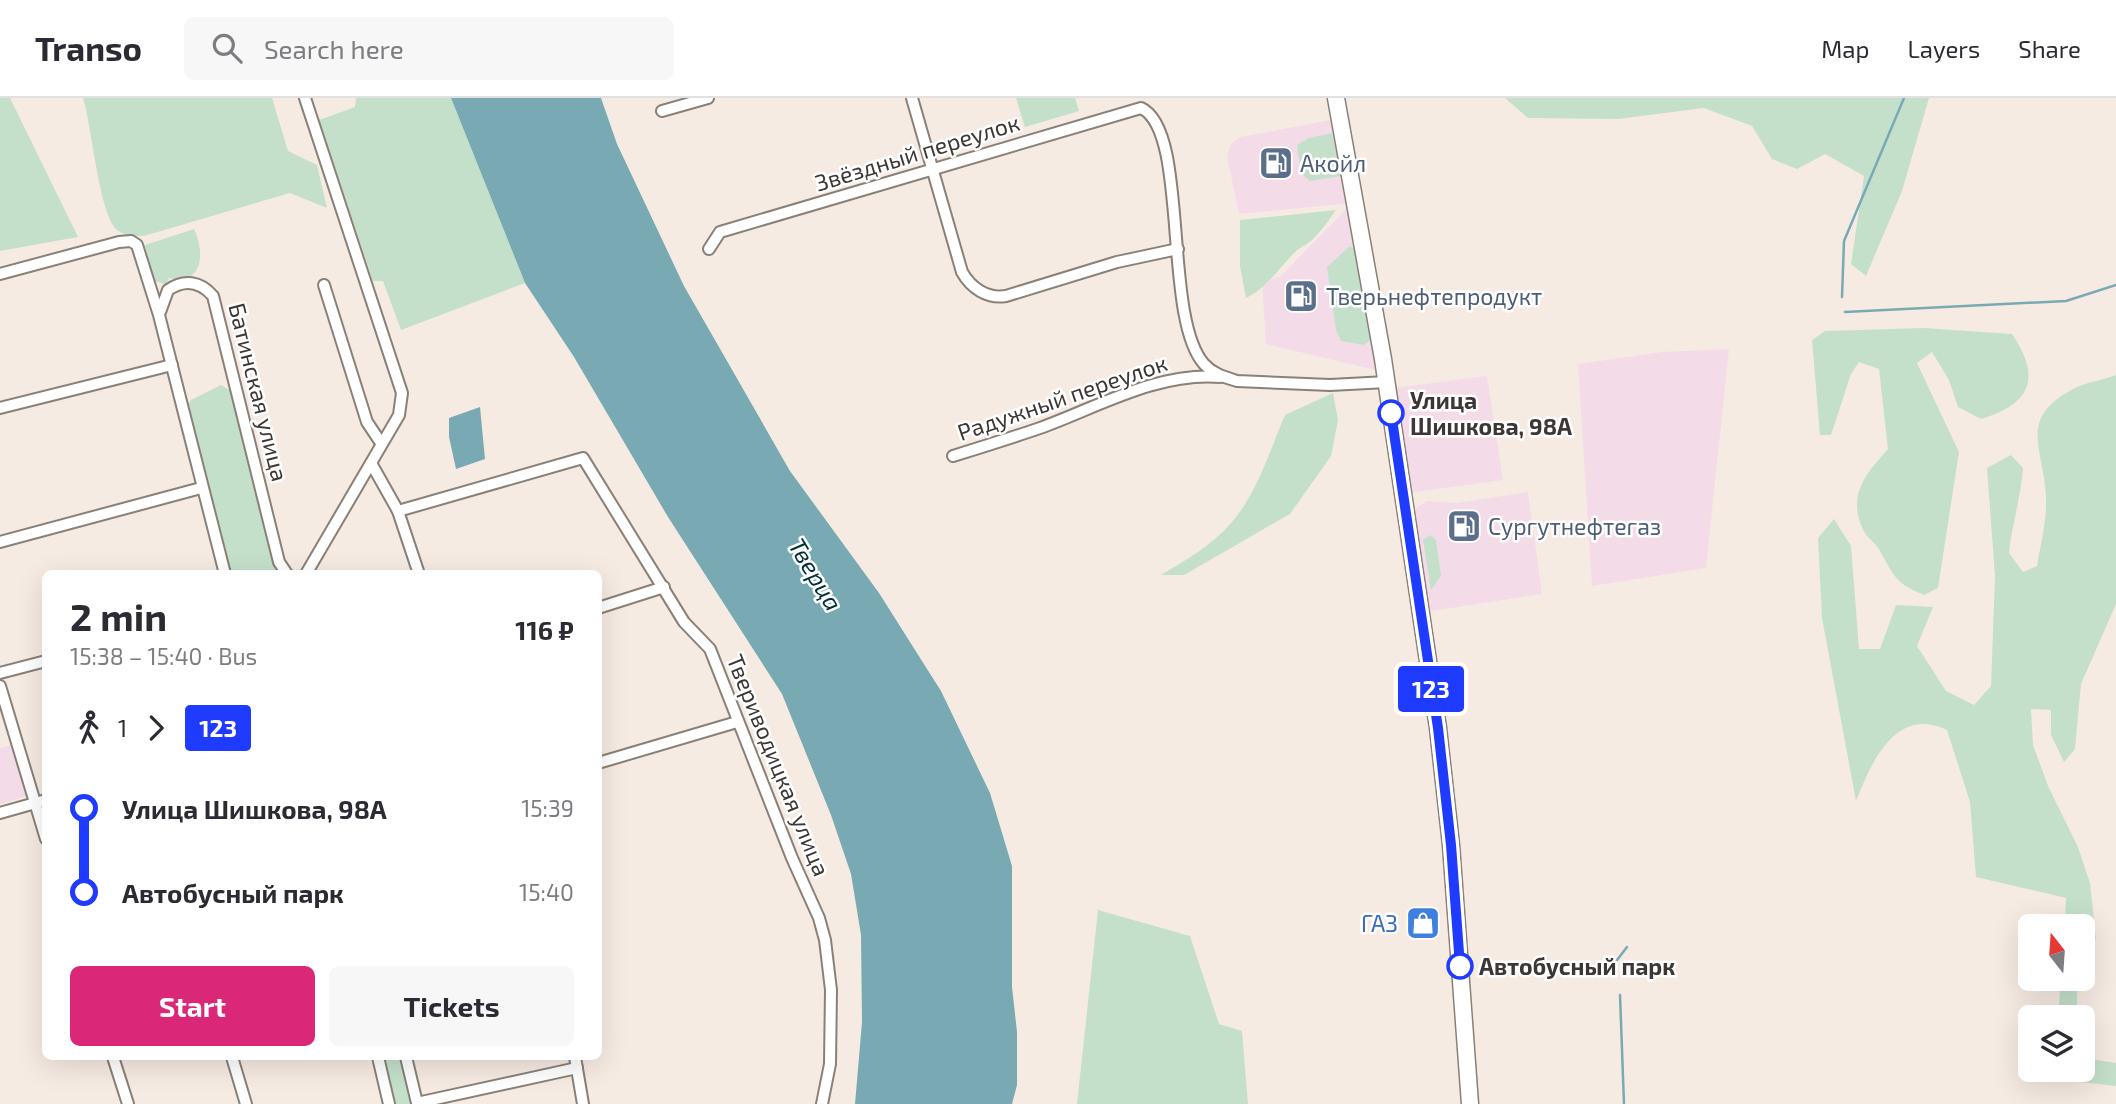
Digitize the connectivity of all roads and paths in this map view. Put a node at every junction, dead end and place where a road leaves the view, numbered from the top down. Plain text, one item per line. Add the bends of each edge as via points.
1 (305, 98) edge
2 (708, 98) edge
3 (912, 98) edge
4 (1336, 98) edge
5 (663, 111) dead end
6 (932, 169) junction
7 (709, 249) dead end
8 (1178, 249) junction
9 (0, 274) edge
10 (324, 285) dead end
11 (159, 315) junction
12 (172, 365) junction
13 (1226, 378) junction
14 (1387, 382) junction
15 (0, 408) edge
16 (381, 443) junction
17 (953, 456) dead end
18 (371, 463) junction
19 (201, 488) junction
20 (398, 512) junction
21 (0, 542) edge
22 (224, 570) edge
23 (284, 570) edge
24 (308, 570) edge
25 (418, 570) edge
26 (664, 587) junction
27 (602, 607) edge
28 (42, 662) edge
29 (0, 673) edge
30 (0, 685) edge
31 (737, 722) junction
32 (602, 762) edge
33 (40, 802) edge
34 (0, 813) edge
35 (114, 1060) edge
36 (233, 1060) edge
37 (379, 1060) edge
38 (407, 1060) edge
39 (576, 1063) edge
40 (128, 1104) edge
41 (246, 1104) edge
42 (389, 1104) edge
43 (583, 1104) edge
44 (822, 1104) edge
45 (1470, 1104) edge

1 - 16 street via 402,393 398,415
2 - 5 street
3 - 6 street
4 - 14 main road
6 - 7 street, Звёздный переулок via 720,232
6 - 8 street via 962,272 991,296 1006,296 1117,262
6 - 8 street, Звёздный переулок via 1136,107 1144,109 1157,123 1168,164
8 - 13 street via 1194,346 1202,362
9 - 11 street via 131,241 140,250
10 - 16 street via 367,422
11 - 12 street
11 - 23 street, Батинская улица via 163,297 183,282 200,285 213,296
12 - 15 street
12 - 19 street
13 - 14 street, Радужный переулок via 1268,384
13 - 17 street, Радужный переулок via 1196,376 1153,384
14 - 45 main road via 1446,793
16 - 18 street
18 - 20 street
18 - 24 street
19 - 21 street
19 - 22 street
20 - 25 street
20 - 26 street, Твериводицкая улица via 583,458
26 - 27 street
26 - 31 street, Твериводицкая улица via 684,622 710,649
28 - 29 street
30 - 33 street
31 - 32 street
31 - 44 street, Твериводицкая улица via 825,940 831,990 830,1064
33 - 34 street
35 - 40 street
36 - 41 street
37 - 42 street
38 - 39 street via 418,1103
39 - 43 street

